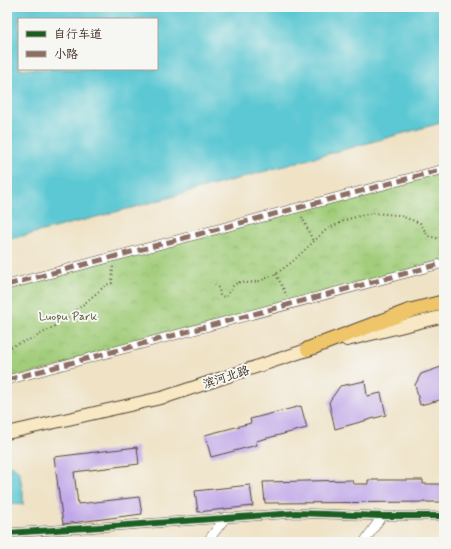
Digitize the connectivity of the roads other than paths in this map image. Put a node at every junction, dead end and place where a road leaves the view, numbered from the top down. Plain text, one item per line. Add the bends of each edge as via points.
1 (444, 169) edge
2 (444, 263) edge
3 (7, 285) edge
4 (444, 302) edge
5 (444, 316) edge
6 (308, 349) junction
7 (7, 380) edge
8 (7, 433) edge
9 (382, 516) junction
10 (444, 516) edge
11 (226, 517) junction
12 (7, 533) edge
13 (207, 542) edge
14 (364, 542) edge

1 - 3 street
2 - 7 street
4 - 6 main road via 409,311
5 - 6 main road, 滨河北路
6 - 8 main road, 滨河北路 via 165,397
9 - 10 street
9 - 11 street via 296,513
9 - 14 street
11 - 12 street
11 - 13 street

